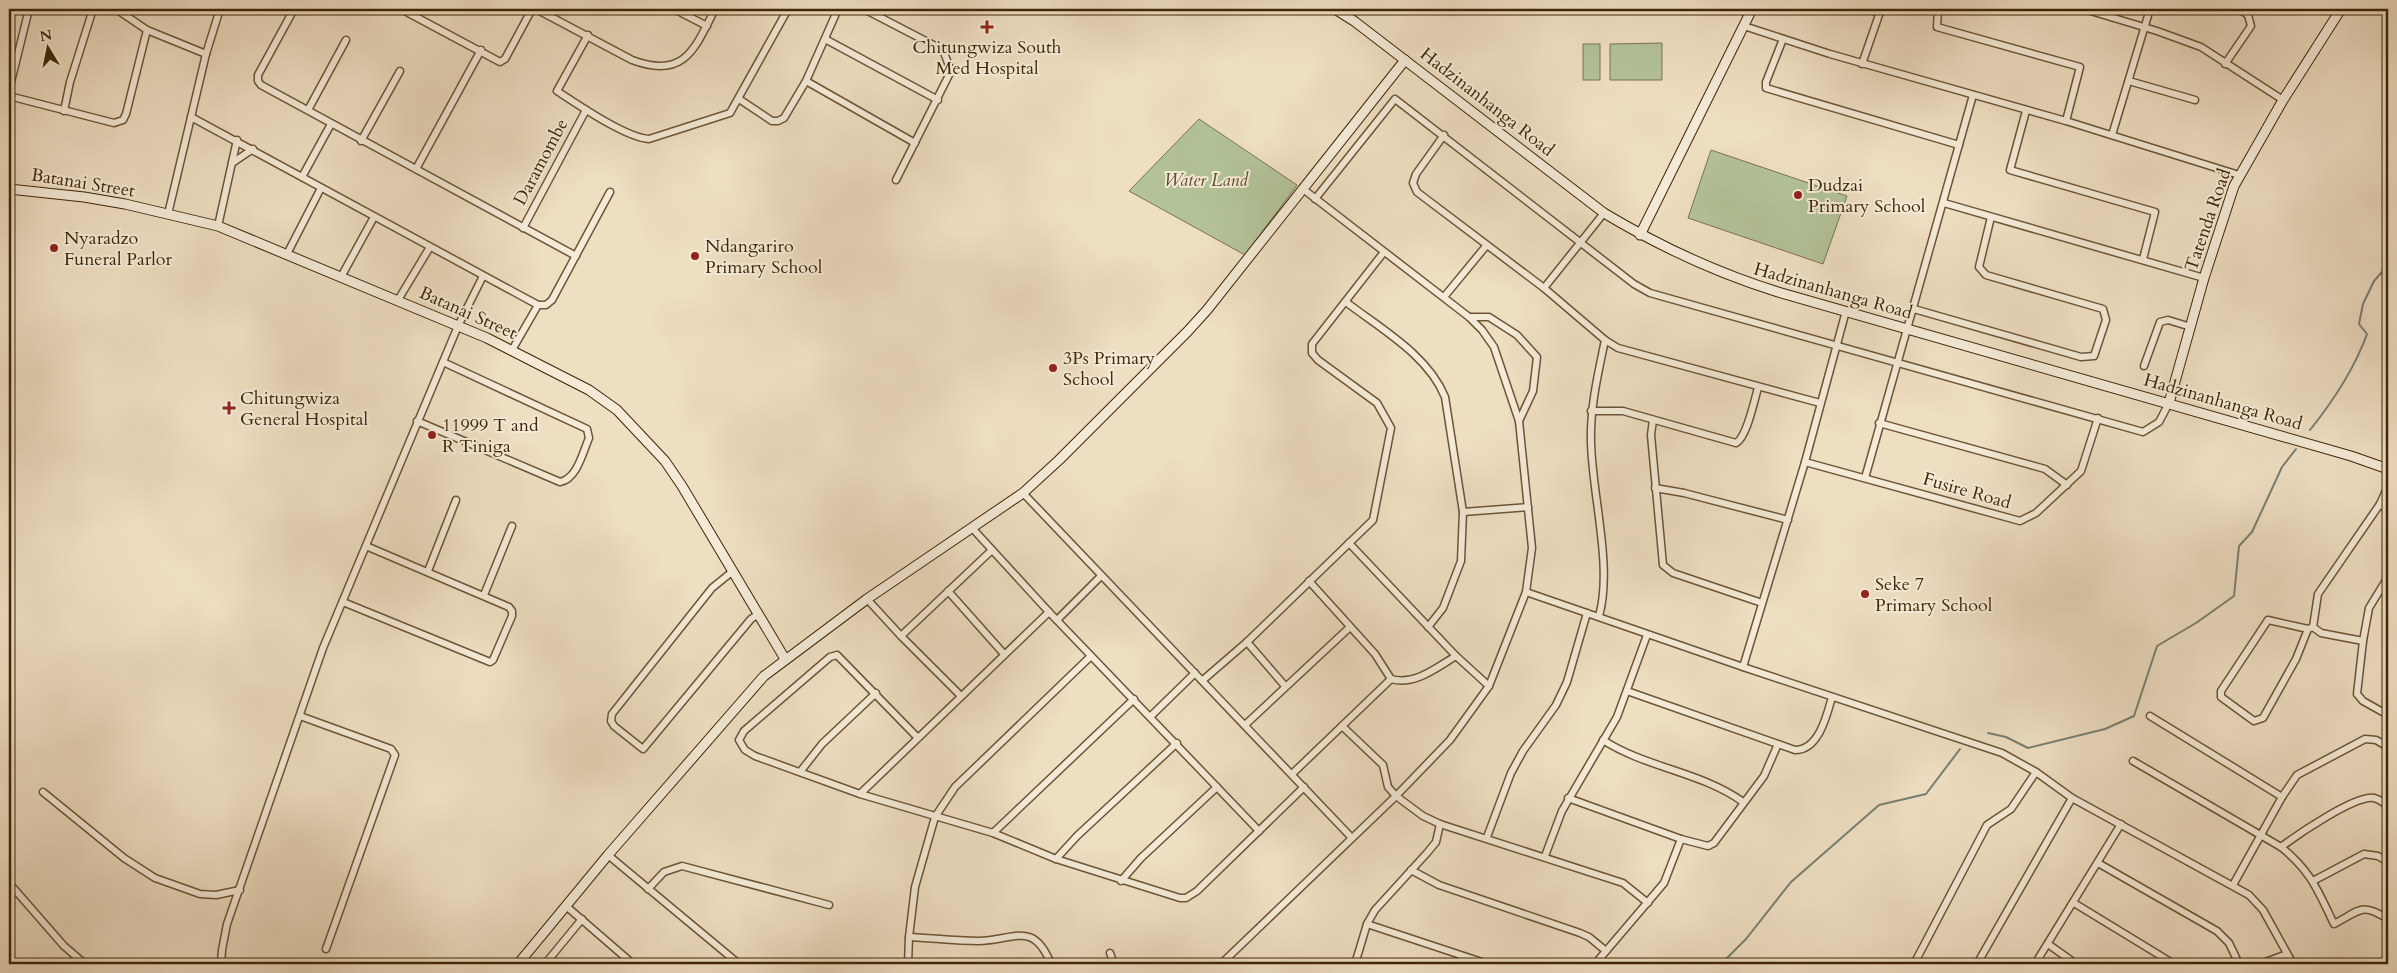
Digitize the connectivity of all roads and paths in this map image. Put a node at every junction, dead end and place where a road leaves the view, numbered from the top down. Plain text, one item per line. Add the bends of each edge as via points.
1 (29, 9) edge
2 (93, 9) edge
3 (116, 9) edge
4 (220, 9) edge
5 (294, 9) edge
6 (401, 9) edge
7 (532, 9) edge
8 (536, 9) edge
9 (674, 9) edge
10 (715, 9) edge
11 (788, 9) edge
12 (838, 9) edge
13 (864, 9) edge
14 (1335, 9) edge
15 (1752, 9) edge
16 (1868, 9) edge
17 (1938, 9) edge
18 (2084, 9) edge
19 (2150, 9) edge
20 (2239, 9) edge
21 (2340, 9) edge
22 (1881, 11) edge
23 (2097, 11) edge
24 (706, 26) junction
25 (1744, 26) junction
26 (2144, 28) junction
27 (147, 30) junction
28 (588, 35) junction
29 (824, 39) junction
30 (1782, 39) junction
31 (346, 40) dead end
32 (480, 50) junction
33 (206, 54) junction
34 (1406, 60) junction
35 (1862, 64) junction
36 (2225, 64) junction
37 (400, 71) dead end
38 (806, 80) junction
39 (2129, 81) junction
40 (9, 90) edge
41 (1973, 95) junction
42 (9, 96) edge
43 (739, 99) junction
44 (938, 100) junction
45 (2195, 100) dead end
46 (2283, 100) junction
47 (308, 110) junction
48 (586, 110) junction
49 (64, 111) junction
50 (2026, 112) junction
51 (191, 117) junction
52 (2066, 122) junction
53 (330, 124) junction
54 (2112, 135) junction
55 (1444, 136) junction
56 (236, 140) junction
57 (361, 140) junction
58 (915, 143) junction
59 (1959, 145) junction
60 (253, 149) junction
61 (232, 164) junction
62 (416, 169) junction
63 (2239, 175) junction
64 (302, 177) junction
65 (896, 180) dead end
66 (322, 188) junction
67 (9, 189) edge
68 (1303, 189) junction
69 (610, 192) dead end
70 (1315, 199) junction
71 (1944, 203) junction
72 (1604, 213) junction
73 (168, 214) junction
74 (374, 217) junction
75 (1991, 217) junction
76 (218, 226) junction
77 (523, 228) junction
78 (1640, 235) junction
79 (1582, 242) junction
80 (1486, 246) junction
81 (430, 247) junction
82 (1384, 252) junction
83 (286, 254) junction
84 (576, 256) junction
85 (2143, 259) junction
86 (483, 276) junction
87 (341, 277) junction
88 (2204, 278) junction
89 (1544, 288) junction
90 (1444, 297) junction
91 (398, 300) junction
92 (1346, 302) junction
93 (538, 305) junction
94 (1914, 309) junction
95 (1846, 311) junction
96 (1469, 317) junction
97 (458, 326) junction
98 (2191, 327) junction
99 (1908, 329) junction
100 (1605, 340) junction
101 (1836, 345) junction
102 (512, 350) junction
103 (443, 362) junction
104 (1898, 363) junction
105 (2144, 366) dead end
106 (1758, 388) junction
107 (1820, 404) junction
108 (2168, 404) junction
109 (1591, 411) junction
110 (2098, 418) junction
111 (1653, 420) junction
112 (417, 421) junction
113 (1519, 421) junction
114 (1879, 423) junction
115 (1805, 462) junction
116 (2388, 469) edge
117 (1865, 478) junction
118 (2067, 485) junction
119 (2388, 486) edge
120 (1655, 488) junction
121 (1023, 493) junction
122 (456, 500) dead end
123 (2380, 504) junction
124 (1528, 507) junction
125 (2388, 510) edge
126 (1463, 512) junction
127 (1788, 520) junction
128 (512, 526) dead end
129 (973, 529) junction
130 (1349, 543) junction
131 (366, 546) junction
132 (992, 550) junction
133 (428, 571) junction
134 (733, 571) junction
135 (1101, 576) junction
136 (2388, 576) edge
137 (1309, 581) junction
138 (948, 591) junction
139 (1526, 592) junction
140 (484, 595) junction
141 (868, 599) junction
142 (343, 602) junction
143 (1762, 603) junction
144 (1049, 612) junction
145 (1587, 613) junction
146 (758, 615) junction
147 (1599, 616) junction
148 (1057, 620) junction
149 (1428, 626) junction
150 (1350, 627) junction
151 (2310, 628) junction
152 (1647, 635) junction
153 (901, 636) junction
154 (1247, 642) junction
155 (2362, 642) junction
156 (1004, 654) junction
157 (1091, 656) junction
158 (1456, 656) junction
159 (785, 659) junction
160 (1743, 667) junction
161 (1195, 673) junction
162 (1391, 679) junction
163 (1203, 680) junction
164 (1285, 686) junction
165 (1489, 686) junction
166 (1627, 691) junction
167 (876, 693) junction
168 (961, 696) junction
169 (1832, 697) junction
170 (1134, 699) junction
171 (2388, 715) edge
172 (300, 716) junction
173 (1151, 716) junction
174 (2150, 716) dead end
175 (1245, 725) junction
176 (1342, 726) junction
177 (917, 737) junction
178 (1603, 740) junction
179 (1176, 743) junction
180 (2387, 743) edge
181 (1778, 744) junction
182 (2133, 761) dead end
183 (800, 772) junction
184 (2036, 772) junction
185 (1292, 774) junction
186 (1217, 787) junction
187 (1304, 787) junction
188 (43, 792) dead end
189 (860, 794) junction
190 (1396, 796) junction
191 (2282, 797) junction
192 (1568, 798) junction
193 (2072, 798) junction
194 (1743, 802) junction
195 (2388, 806) edge
196 (935, 817) junction
197 (1440, 824) junction
198 (2121, 824) junction
199 (1259, 831) junction
200 (993, 833) junction
201 (1351, 837) junction
202 (1487, 837) junction
203 (2260, 837) junction
204 (1681, 839) junction
205 (2281, 847) junction
206 (608, 855) junction
207 (1545, 856) junction
208 (1056, 859) junction
209 (2388, 862) edge
210 (2098, 863) junction
211 (1411, 870) junction
212 (1121, 881) junction
213 (2313, 881) junction
214 (9, 883) edge
215 (2233, 885) junction
216 (240, 890) junction
217 (648, 890) junction
218 (1648, 903) junction
219 (2074, 903) junction
220 (829, 905) dead end
221 (566, 906) junction
222 (2388, 918) edge
223 (582, 919) junction
224 (1367, 924) junction
225 (909, 937) junction
226 (2048, 944) junction
227 (326, 949) dead end
228 (1606, 952) junction
229 (1110, 953) dead end
230 (2288, 954) junction
231 (625, 962) edge
232 (736, 963) edge
233 (84, 964) edge
234 (221, 964) edge
235 (518, 964) edge
236 (544, 964) edge
237 (633, 964) edge
238 (908, 964) edge
239 (1051, 964) edge
240 (1114, 964) edge
241 (1220, 964) edge
242 (1355, 964) edge
243 (1488, 964) edge
244 (1595, 964) edge
245 (1914, 964) edge
246 (1978, 964) edge
247 (2035, 964) edge
248 (2076, 964) edge
249 (2174, 964) edge
250 (2239, 964) edge
251 (2260, 964) edge
252 (2293, 964) edge

1 - 40 street
2 - 49 street
3 - 27 street
4 - 33 street
5 - 47 street via 258,79 260,85
6 - 32 street
7 - 32 street via 505,59 500,62
8 - 28 street
9 - 24 street
10 - 24 street
11 - 43 street
12 - 29 street
13 - 44 street via 943,50 951,71
14 - 34 street, Hadzinanhanga Road
15 - 25 street
16 - 22 street
17 - 52 street via 1937,27 2080,67
18 - 23 street
19 - 26 street
20 - 36 street via 2248,16 2252,26
21 - 46 street, Tatenda Road
22 - 35 street
23 - 26 street
24 - 28 street via 688,56 667,65 638,62
25 - 30 street
25 - 78 street
26 - 36 street via 2201,47
26 - 39 street
27 - 33 street
27 - 49 street via 123,120 114,123
28 - 48 street via 557,91
29 - 38 street
29 - 44 street
30 - 35 street
30 - 59 street via 1766,88
31 - 47 street
32 - 62 street
33 - 51 street
34 - 68 street
34 - 72 street, Hadzinanhanga Road
35 - 41 street
36 - 46 street
37 - 57 street
38 - 43 street via 784,118 778,121 772,121
38 - 58 street
39 - 45 street
39 - 54 street
41 - 50 street
41 - 59 street
42 - 49 street
43 - 48 street via 725,116 649,139 636,136
44 - 58 street
46 - 63 street, Tatenda Road
47 - 53 street
48 - 77 street, Daramombe
50 - 52 street
50 - 85 street via 2010,170 2154,212
51 - 56 street
51 - 73 street
52 - 54 street
53 - 57 street
53 - 64 street
54 - 63 street
55 - 70 street via 1395,99
55 - 79 street
55 - 80 street via 1413,183 1417,192
56 - 60 street
56 - 61 street
57 - 62 street
58 - 65 street
59 - 71 street
60 - 61 street
60 - 64 street
61 - 76 street
62 - 77 street
63 - 88 street, Tatenda Road
64 - 66 street
66 - 74 street
66 - 83 street
67 - 73 street, Batanai Street via 84,197
68 - 70 street
68 - 121 street via 1194,324
69 - 84 street
70 - 82 street
71 - 75 street
71 - 94 street
72 - 78 street, Hadzinanhanga Road
72 - 79 street
73 - 76 street, Batanai Street
74 - 81 street
74 - 87 street
75 - 85 street
75 - 94 street via 1980,267 1986,276 2103,308 2106,320 2094,356 2081,357
76 - 83 street, Batanai Street
77 - 84 street
78 - 95 street, Hadzinanhanga Road via 1743,281
79 - 89 street
79 - 101 street via 1650,293
80 - 89 street
80 - 90 street
81 - 86 street
81 - 91 street
82 - 90 street
82 - 92 street
83 - 87 street, Batanai Street
84 - 93 street via 552,300 546,305
85 - 88 street
86 - 93 street
86 - 97 street
87 - 91 street, Batanai Street
88 - 98 street, Tatenda Road
89 - 100 street
90 - 96 street
91 - 97 street, Batanai Street
92 - 126 street via 1415,356 1438,380 1445,397
92 - 130 street via 1312,344 1312,353 1377,403 1391,428 1373,520
93 - 102 street
94 - 99 street
95 - 99 street, Hadzinanhanga Road
95 - 101 street
96 - 113 street via 1494,347
96 - 113 street via 1489,317 1517,335 1538,357 1534,391
97 - 102 street, Batanai Street
97 - 103 street
98 - 105 street via 2168,320 2160,322
98 - 108 street, Tatenda Road
99 - 104 street
99 - 108 street, Hadzinanhanga Road
100 - 106 street via 1618,348
100 - 109 street
101 - 104 street
101 - 107 street
102 - 134 street, Batanai Street via 589,390 617,410 665,461
103 - 112 street
103 - 112 street via 587,429 590,436 586,447 574,472 560,482
104 - 110 street
104 - 114 street
106 - 107 street
106 - 111 street via 1745,431 1736,444
107 - 115 street
108 - 110 street via 2159,422 2143,432
108 - 116 street, Hadzinanhanga Road
109 - 111 street via 1623,411
109 - 147 street via 1591,443 1604,575 1604,598
110 - 118 street, Fusire Road via 2086,462
111 - 120 street
112 - 131 street
113 - 124 street
114 - 117 street
114 - 118 street via 2045,469
115 - 117 street, Fusire Road
115 - 127 street
117 - 118 street, Fusire Road via 2020,521 2036,513
119 - 123 street
120 - 127 street
120 - 143 street via 1661,559 1666,569
121 - 129 street
121 - 135 street
122 - 133 street
123 - 125 street
123 - 151 street via 2318,594
124 - 126 street
124 - 139 street via 1532,548
126 - 149 street via 1461,562 1443,608
127 - 143 street
128 - 140 street
129 - 132 street
129 - 141 street
130 - 137 street
130 - 149 street
131 - 133 street
131 - 142 street
132 - 138 street
132 - 144 street
133 - 140 street
134 - 146 street, Batanai Street
134 - 146 street via 712,588 612,714 614,726 643,749 751,619
135 - 148 street
135 - 161 street
136 - 155 street via 2369,608
137 - 150 street
137 - 154 street
138 - 153 street
138 - 156 street
139 - 145 street
139 - 165 street
140 - 142 street via 512,611 492,662
141 - 153 street
141 - 159 street
142 - 172 street
143 - 160 street
144 - 148 street
144 - 156 street
145 - 147 street
145 - 202 street via 1567,682 1556,705 1511,773
146 - 159 street, Batanai Street
147 - 152 street
148 - 157 street
149 - 158 street
150 - 162 street via 1375,654
150 - 164 street
151 - 151 street via 2263,718 2254,721 2221,697 2221,691 2268,620
151 - 155 street
152 - 160 street
152 - 166 street
153 - 168 street
154 - 163 street
154 - 164 street
155 - 171 street via 2357,694
156 - 168 street
157 - 170 street
157 - 196 street via 955,787
158 - 162 street via 1414,680
158 - 165 street
159 - 206 street via 756,684
160 - 169 street
161 - 163 street
161 - 173 street
162 - 176 street
163 - 175 street
164 - 175 street
165 - 190 street via 1450,740
166 - 178 street
166 - 181 street
167 - 177 street
167 - 183 street via 822,744
167 - 183 street via 841,657 833,655 744,732 739,740 749,754
168 - 177 street
169 - 181 street via 1825,721 1808,746 1795,750
169 - 184 street via 2002,753
170 - 173 street
170 - 200 street
172 - 216 street
172 - 227 street via 391,749 394,755
173 - 179 street
174 - 191 street
175 - 185 street
176 - 185 street
176 - 190 street via 1383,765 1388,787
177 - 189 street
178 - 192 street
178 - 194 street via 1620,751 1728,791
179 - 186 street
179 - 208 street
180 - 191 street via 2365,739 2356,742 2297,776
181 - 194 street via 1764,776
182 - 203 street
183 - 189 street
184 - 193 street
184 - 245 street via 2011,809 1987,825
185 - 187 street
186 - 199 street
186 - 212 street
187 - 199 street
187 - 201 street
188 - 216 street via 124,858 155,878 200,894 216,895
189 - 196 street
190 - 197 street
190 - 201 street
191 - 203 street
192 - 204 street
192 - 207 street
193 - 198 street
193 - 246 street
194 - 204 street via 1711,845
195 - 205 street via 2375,798 2364,798 2316,822
196 - 200 street
196 - 225 street via 915,886
197 - 202 street
197 - 211 street via 1436,842
198 - 210 street
198 - 215 street
199 - 212 street via 1186,898
200 - 208 street
201 - 241 street
202 - 207 street
203 - 205 street
203 - 215 street
204 - 218 street via 1664,883
205 - 213 street via 2299,862
206 - 217 street
206 - 221 street
207 - 218 street via 1623,883
208 - 212 street
209 - 213 street via 2378,856 2364,854
210 - 219 street
210 - 250 street via 2217,932 2230,943
211 - 224 street via 1389,892
211 - 228 street via 1439,885 1589,936
213 - 222 street via 2334,924 2364,908
214 - 233 street
215 - 230 street via 2256,901
216 - 234 street via 227,924
217 - 220 street via 664,872 682,866
217 - 232 street
218 - 228 street
219 - 226 street
219 - 249 street
221 - 223 street
221 - 235 street
223 - 231 street
223 - 236 street
224 - 242 street
224 - 243 street
225 - 238 street
225 - 239 street via 978,941 1026,936 1041,944
226 - 247 street
226 - 248 street
228 - 244 street
229 - 240 street
230 - 251 street
230 - 252 street
231 - 237 street

